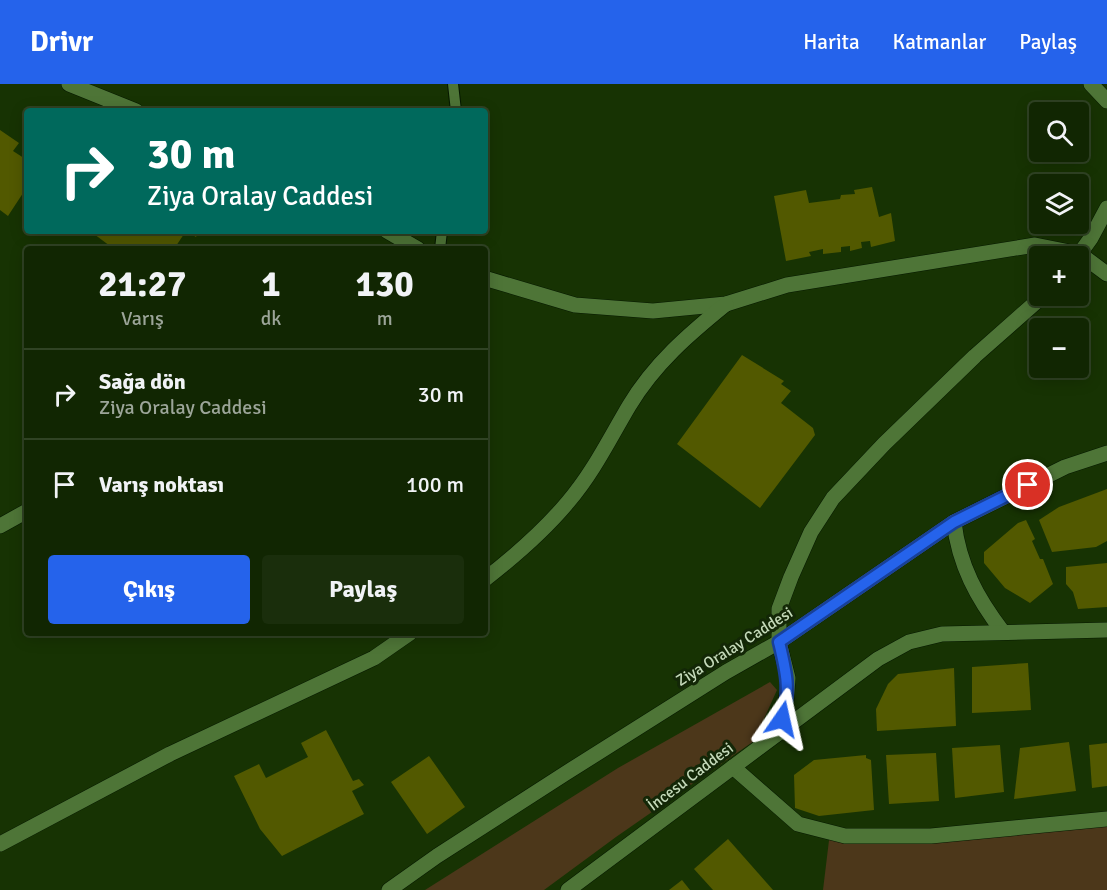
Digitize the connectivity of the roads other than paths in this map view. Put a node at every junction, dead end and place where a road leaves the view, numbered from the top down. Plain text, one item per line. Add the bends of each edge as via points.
1 (69, 84) edge
2 (453, 84) edge
3 (1091, 84) edge
4 (1107, 101) edge
5 (129, 108) edge
6 (456, 108) edge
7 (1107, 208) edge
8 (392, 234) edge
9 (413, 246) edge
10 (1039, 246) edge
11 (1084, 246) edge
12 (1089, 262) edge
13 (1107, 274) edge
14 (488, 279) edge
15 (726, 304) junction
16 (1032, 306) edge
17 (1107, 453) edge
18 (24, 513) edge
19 (954, 522) junction
20 (0, 526) edge
21 (488, 577) edge
22 (1107, 630) edge
23 (1003, 632) junction
24 (406, 636) edge
25 (779, 642) junction
26 (777, 734) junction
27 (732, 767) junction
28 (1107, 819) edge
29 (0, 844) edge
30 (389, 890) edge
31 (568, 890) edge

1 - 5 street
2 - 6 lane
3 - 4 street
7 - 11 street
8 - 9 street
10 - 15 street via 788,285
12 - 13 street
14 - 15 street via 574,305 653,311
15 - 21 street via 685,337 657,367 569,501 527,547
16 - 25 street via 958,372 833,498 811,532 790,577 779,609
17 - 19 street, Ziya Oralay Caddesi via 1065,467
18 - 20 street
19 - 23 street via 963,567
19 - 25 street, Ziya Oralay Caddesi
22 - 23 street, İncesu Caddesi
23 - 26 street, İncesu Caddesi via 942,634 909,642 878,659
24 - 29 street via 374,658 170,754
25 - 26 street via 788,678 786,705
25 - 30 street, Ziya Oralay Caddesi via 566,773
26 - 27 street, İncesu Caddesi
27 - 28 street via 798,824 845,836 931,836
27 - 31 street, İncesu Caddesi

